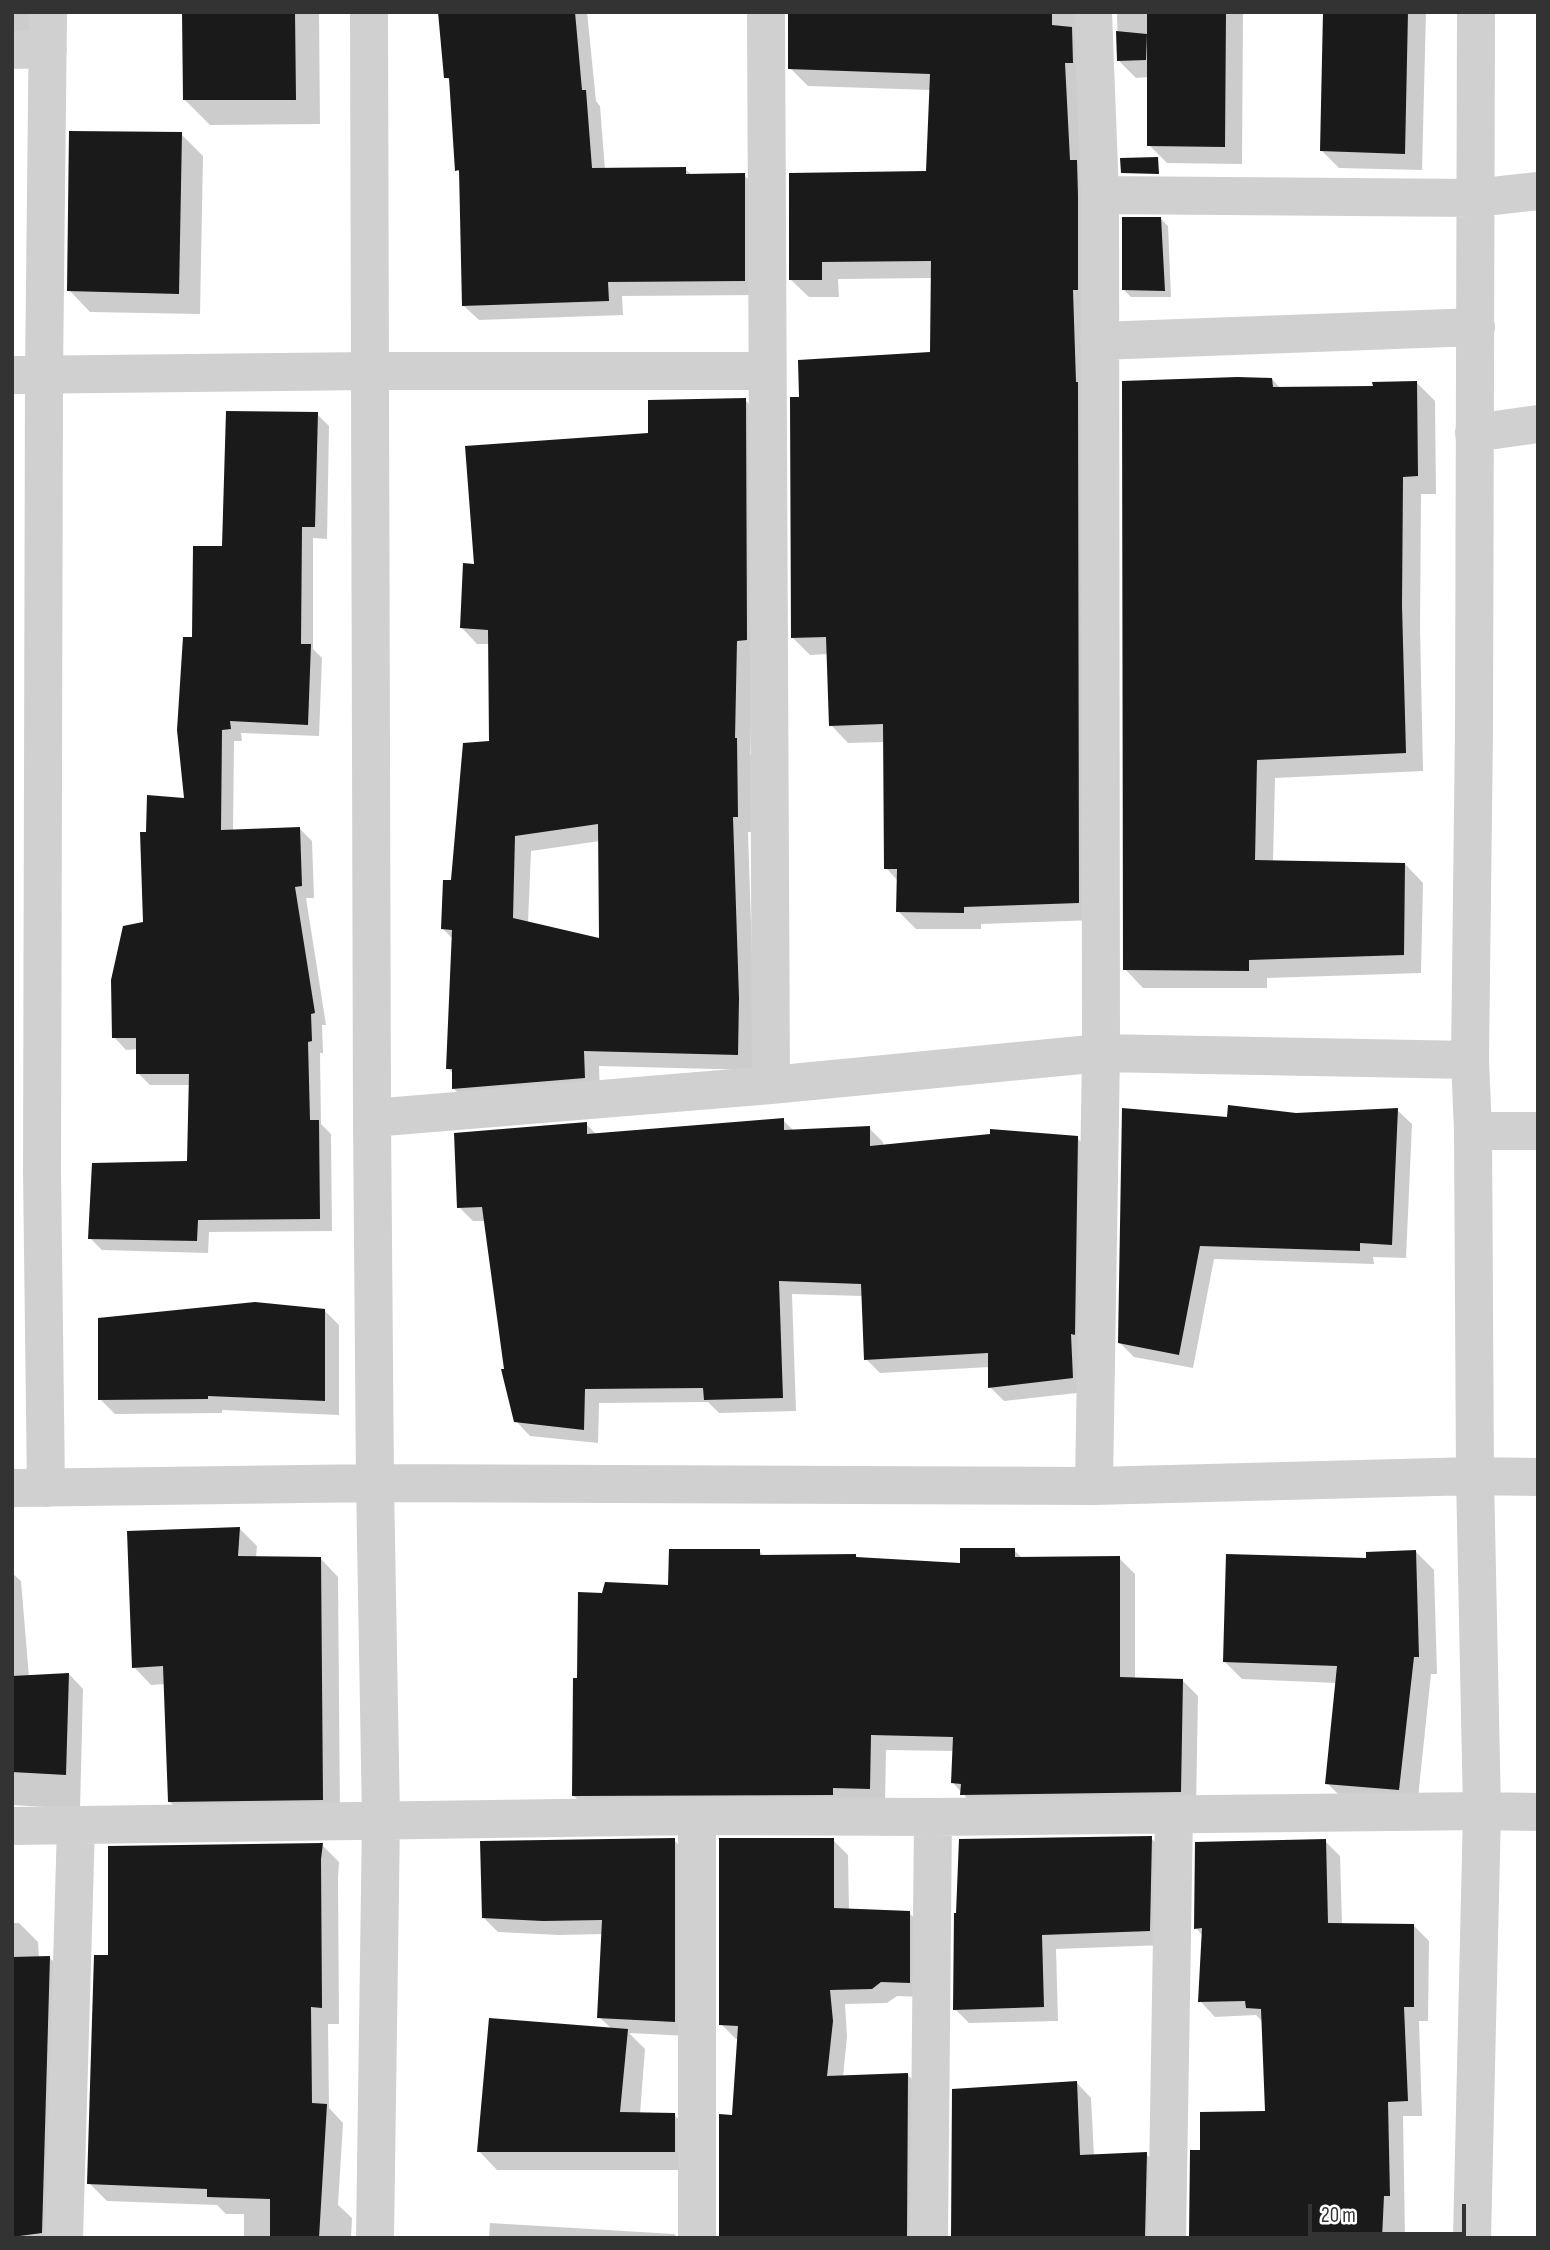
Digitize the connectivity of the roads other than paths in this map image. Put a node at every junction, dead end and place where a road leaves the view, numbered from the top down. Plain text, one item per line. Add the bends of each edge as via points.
1 (369, 12) edge
2 (765, 12) edge
3 (1093, 12) edge
4 (1476, 12) edge
5 (36, 37) edge
6 (1538, 191) edge
7 (1100, 195) junction
8 (1475, 198) junction
9 (1476, 327) junction
10 (1099, 341) junction
11 (370, 371) junction
12 (766, 371) junction
13 (28, 375) edge
14 (1538, 424) edge
15 (1474, 433) junction
16 (28, 660) edge
17 (27, 1010) edge
18 (1101, 1052) junction
19 (1470, 1060) junction
20 (771, 1085) junction
21 (372, 1118) junction
22 (1473, 1131) junction
23 (1538, 1131) edge
24 (27, 1171) edge
25 (1475, 1476) junction
26 (1538, 1477) edge
27 (375, 1483) junction
28 (1094, 1486) junction
29 (29, 1488) edge
30 (1482, 1811) junction
31 (1538, 1812) edge
32 (1174, 1814) junction
33 (697, 1816) junction
34 (933, 1817) junction
35 (381, 1819) junction
36 (12, 1826) edge
37 (76, 1826) junction
38 (64, 2238) edge
39 (375, 2238) edge
40 (697, 2238) edge
41 (929, 2238) edge
42 (1167, 2238) edge
43 (1472, 2238) edge

1 - 11 street
2 - 12 street
3 - 7 street
4 - 8 street
5 - 13 street
6 - 8 street
7 - 8 street
7 - 10 street
8 - 9 street
9 - 10 street
9 - 15 street
10 - 18 street
11 - 12 street
11 - 13 street
11 - 21 street
12 - 20 street
13 - 16 street
14 - 15 street
15 - 19 street
16 - 17 street
17 - 24 street
18 - 19 street
18 - 20 street
18 - 28 street
19 - 22 street
20 - 21 street
21 - 27 street
22 - 23 street
22 - 25 street
24 - 29 street
25 - 26 street
25 - 28 street
25 - 30 street
27 - 28 street
27 - 29 street
27 - 35 street
30 - 31 street
30 - 32 street
30 - 43 street
32 - 34 street
32 - 42 street
33 - 34 street
33 - 35 street
33 - 40 street
34 - 41 street
35 - 37 street
35 - 39 street
36 - 37 street
37 - 38 street

